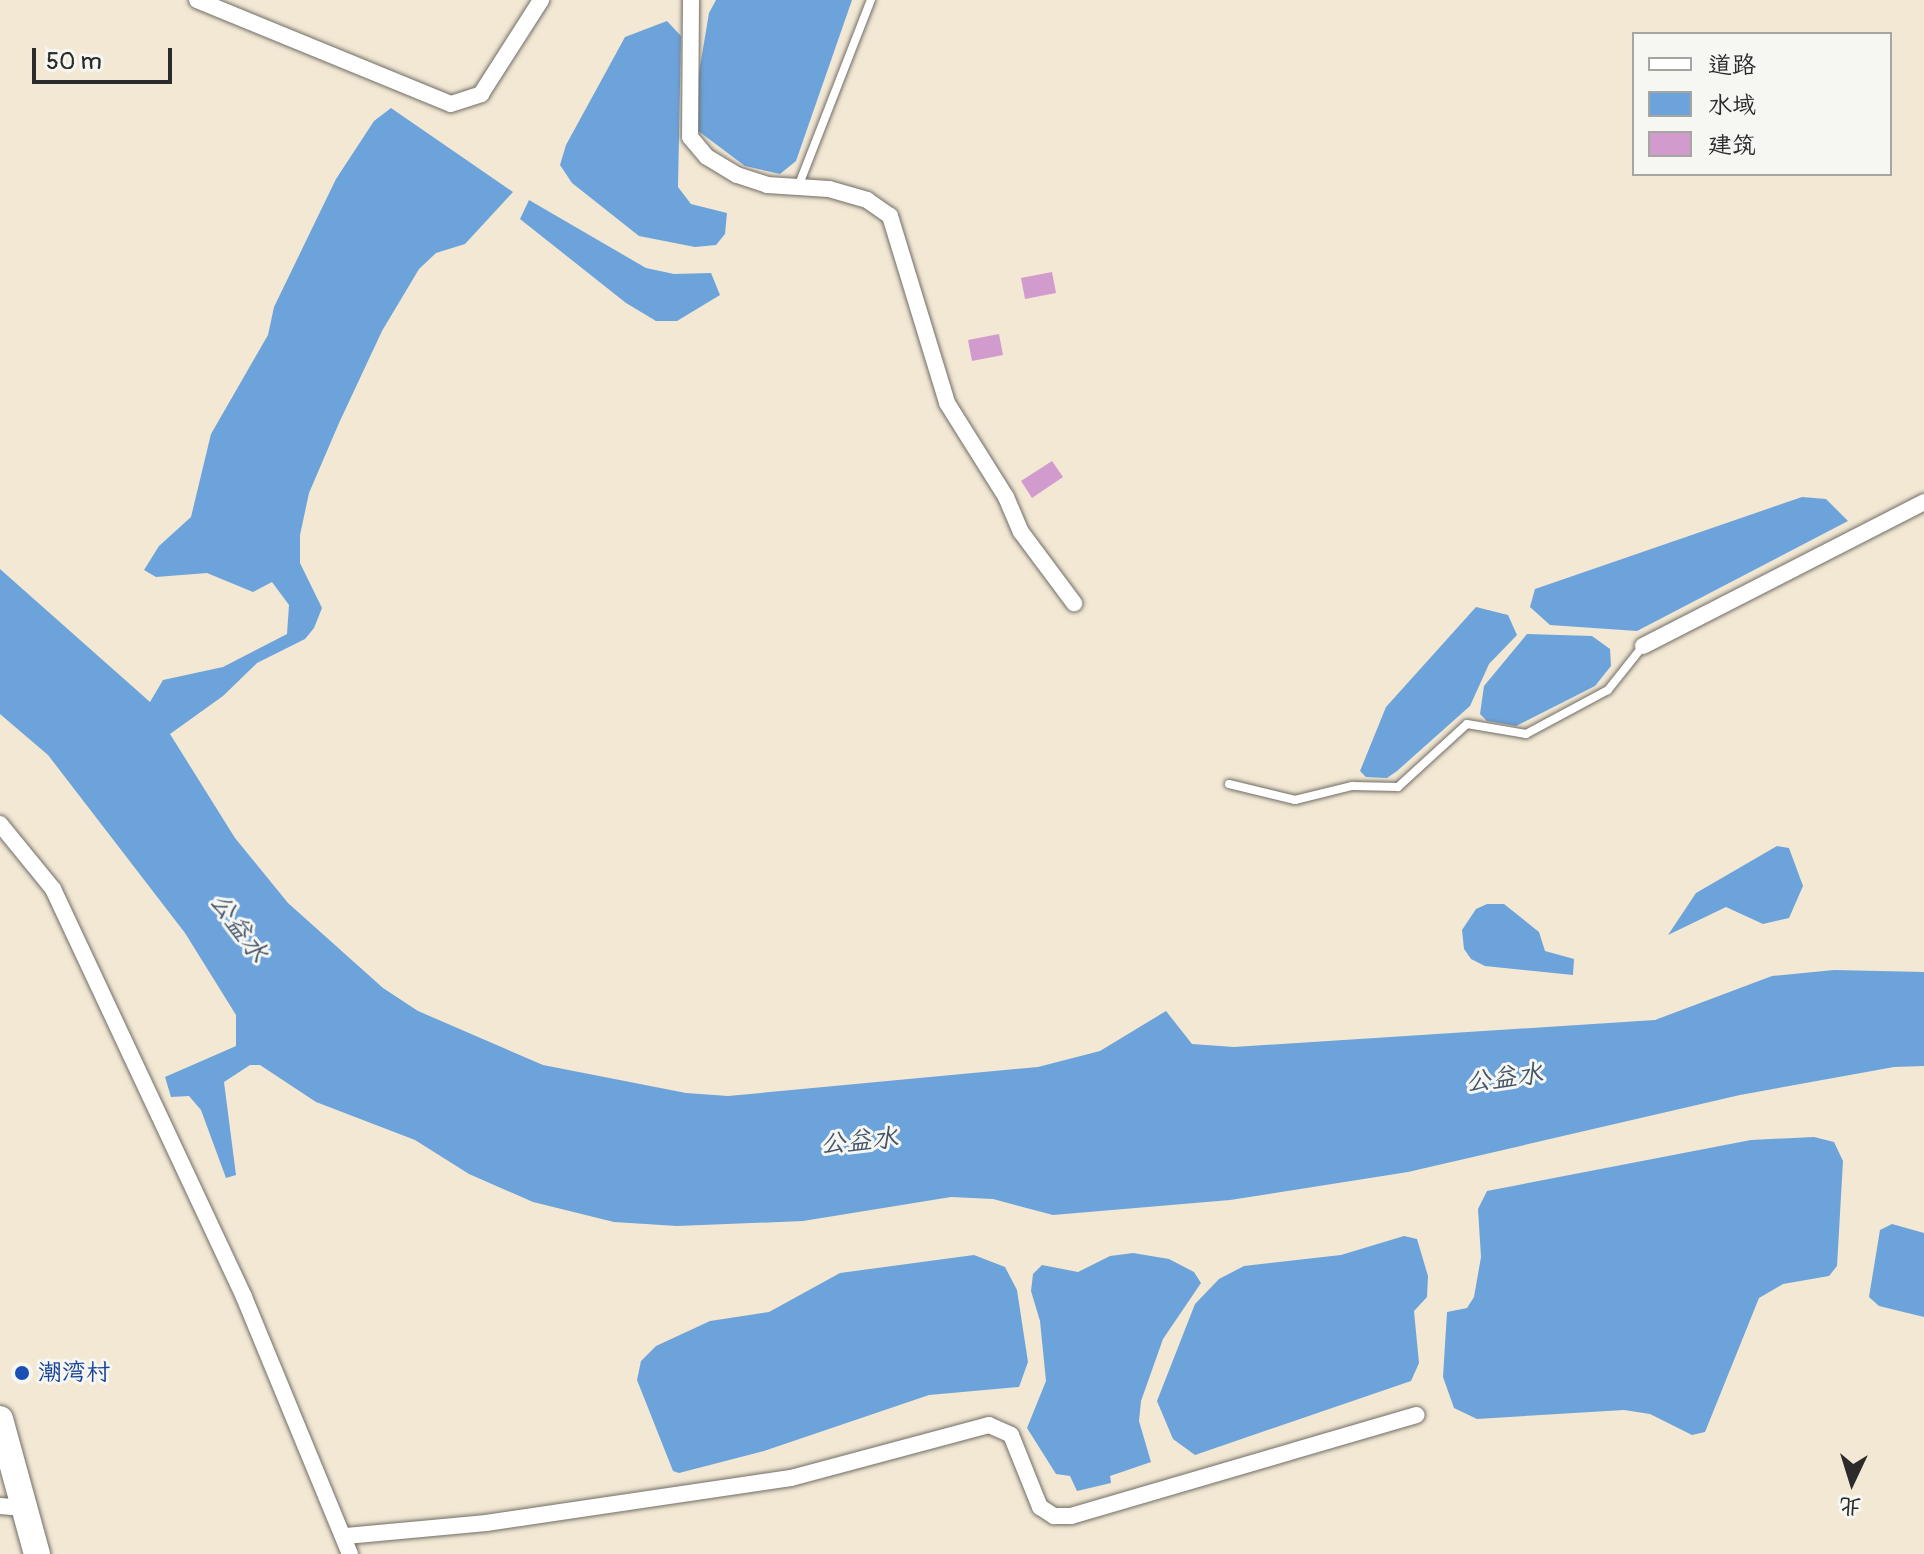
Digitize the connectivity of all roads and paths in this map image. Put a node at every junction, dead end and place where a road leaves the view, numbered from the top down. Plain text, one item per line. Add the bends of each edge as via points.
1 (197, 0) edge
2 (541, 0) edge
3 (691, 0) edge
4 (871, 0) edge
5 (798, 187) junction
6 (1924, 502) edge
7 (1074, 603) dead end
8 (1643, 646) joint
9 (1229, 784) dead end
10 (0, 824) edge
11 (1417, 1415) dead end
12 (0, 1419) edge
13 (12, 1507) edge
14 (346, 1536) junction
15 (37, 1554) edge
16 (350, 1554) edge

1 - 2 street via 451,104 481,94
3 - 5 street via 690,137 707,157 737,175 767,185
4 - 5 lane
5 - 7 street via 867,200 890,216 947,403 1006,497 1021,532
6 - 8 street
8 - 9 lane via 1608,690 1526,734 1467,724 1398,787 1352,786 1295,800
10 - 14 street via 53,889 244,1297
11 - 14 street via 1071,1516 1054,1516 1040,1507 1011,1435 989,1425 776,1481 486,1523
12 - 13 highway
13 - 15 highway
14 - 16 street

